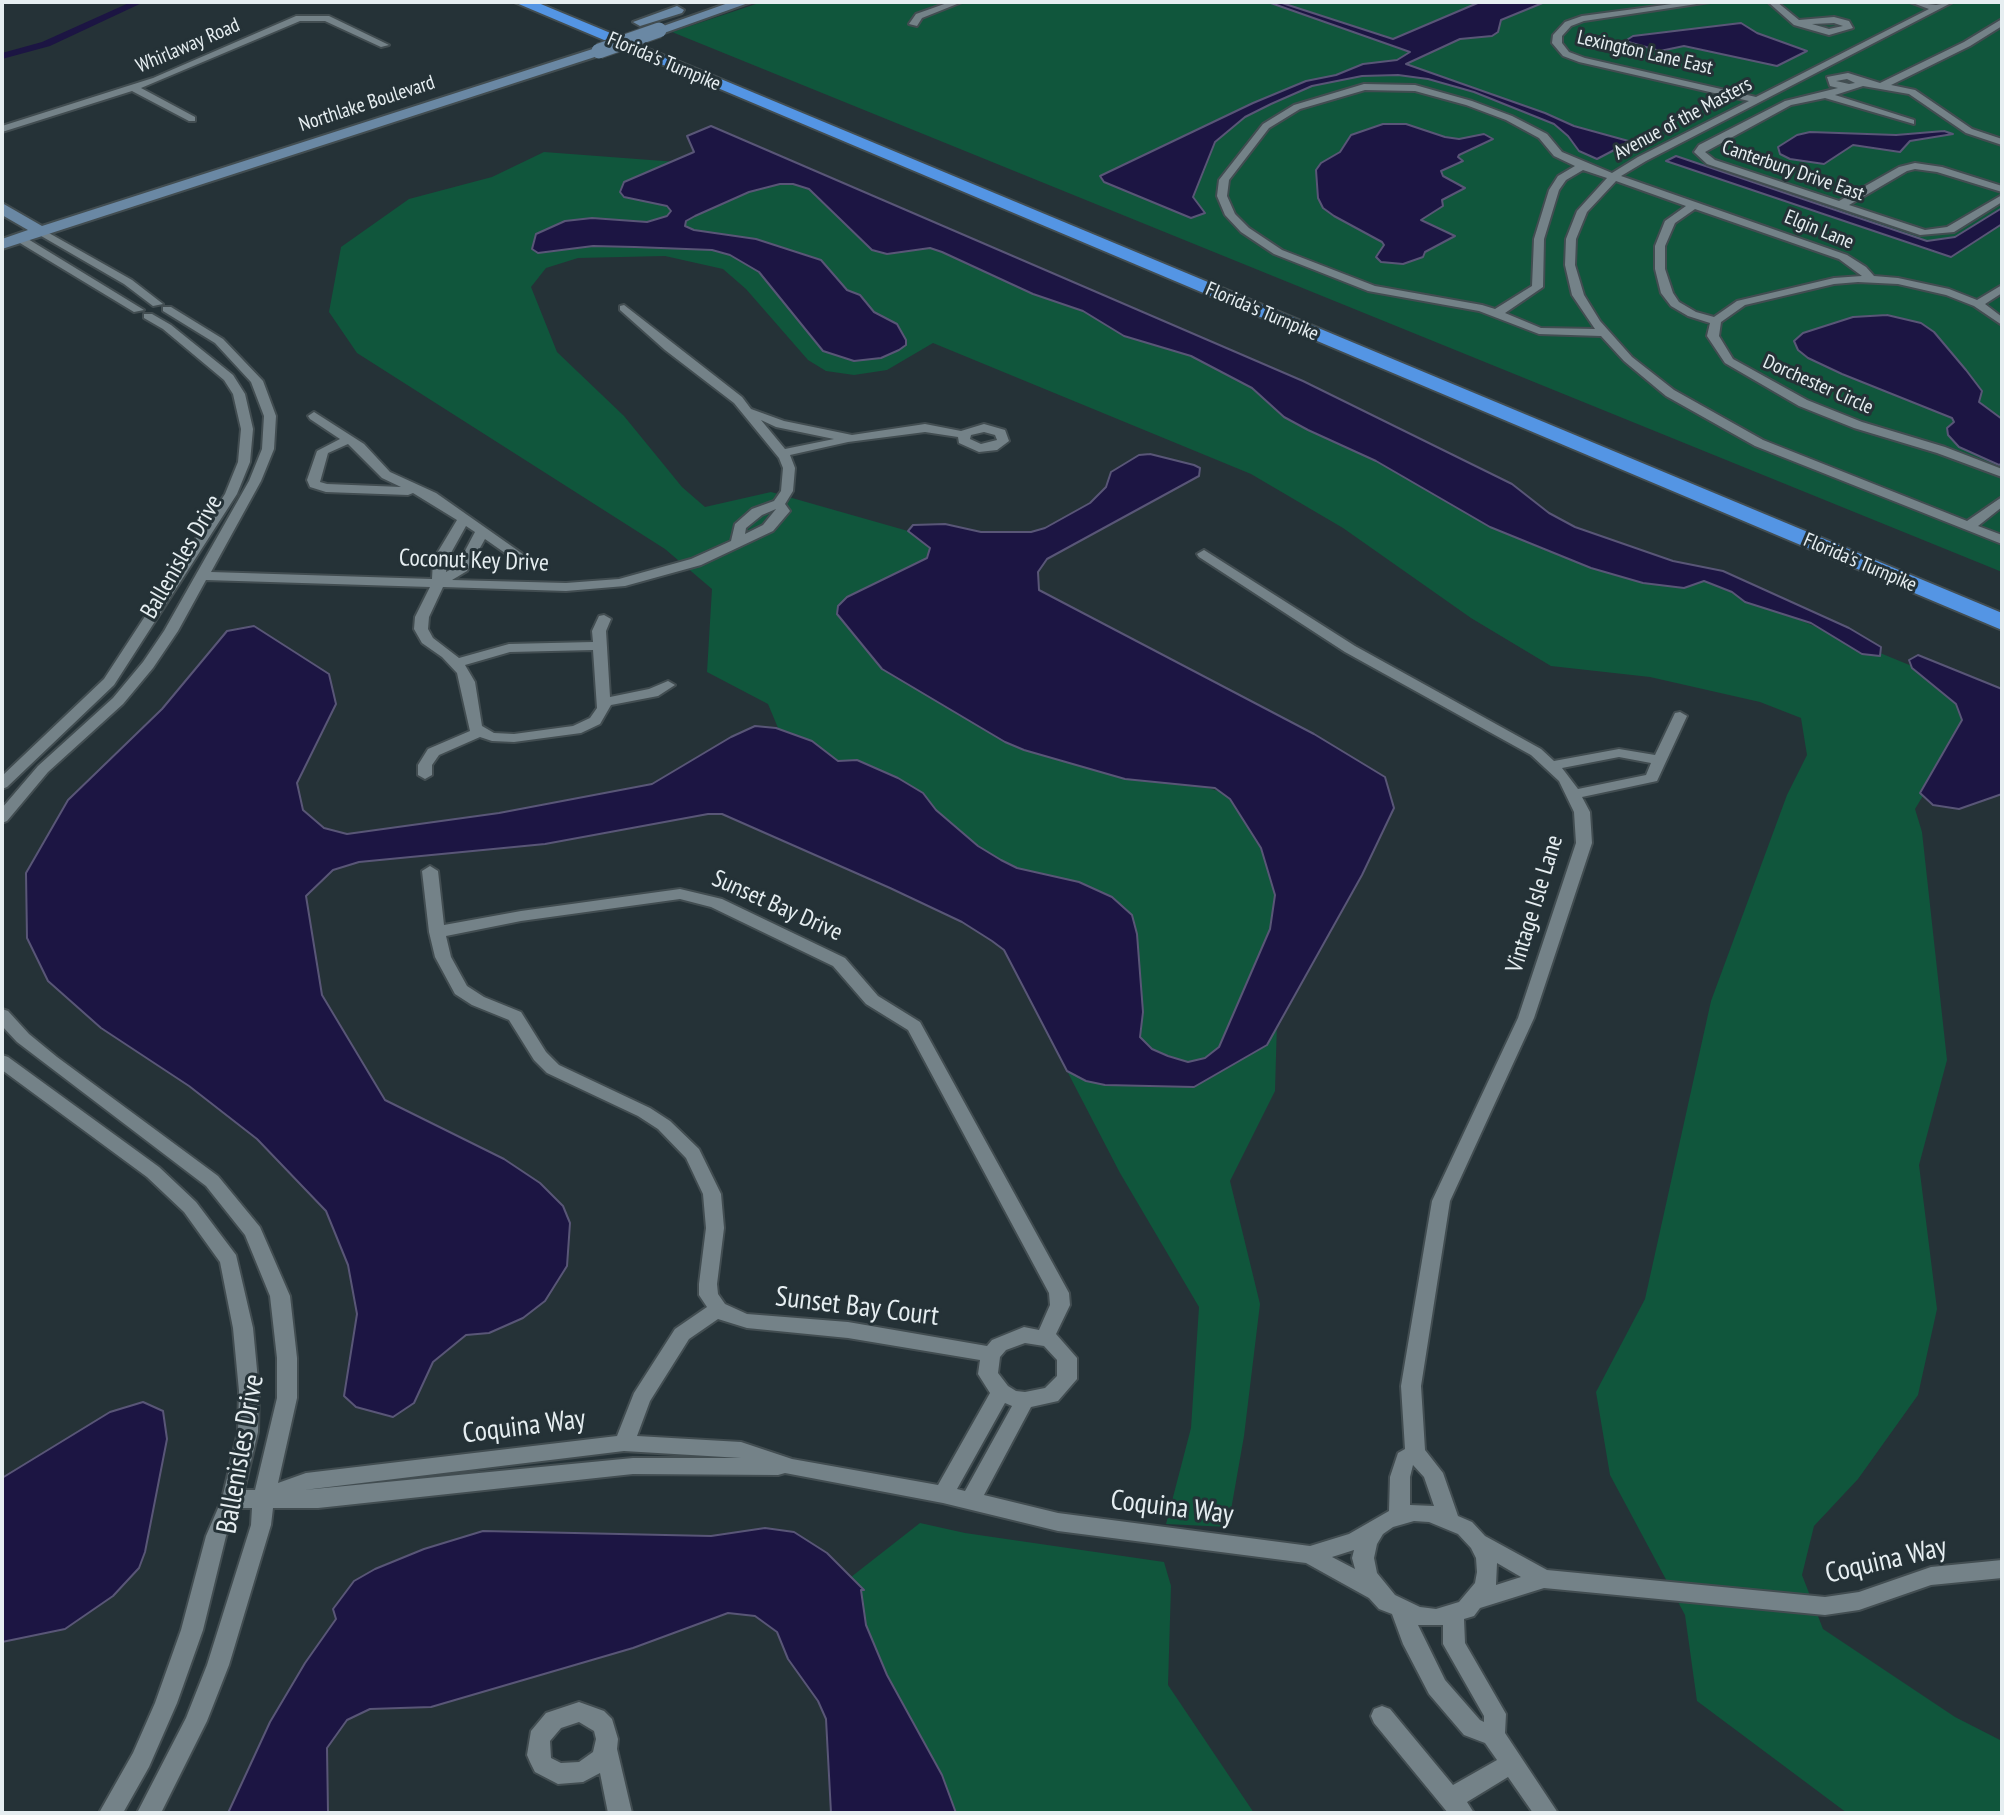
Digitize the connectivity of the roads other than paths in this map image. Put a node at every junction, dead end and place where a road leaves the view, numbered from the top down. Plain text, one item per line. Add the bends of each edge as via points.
1 (553, 2) edge
2 (702, 2) edge
3 (744, 2) edge
4 (958, 2) edge
5 (1706, 2) edge
6 (1772, 2) edge
7 (1914, 2) edge
8 (1949, 2) edge
9 (524, 3) edge
10 (1667, 5) edge
11 (1937, 8) junction
12 (2002, 22) edge
13 (1797, 23) dead end
14 (914, 24) dead end
15 (384, 45) dead end
16 (1814, 71) junction
17 (1832, 77) junction
18 (1863, 83) junction
19 (1884, 85) junction
20 (1845, 86) junction
21 (134, 88) junction
22 (1825, 95) junction
23 (1758, 100) junction
24 (192, 119) dead end
25 (1911, 122) dead end
26 (2, 129) edge
27 (2002, 142) edge
28 (1582, 166) junction
29 (1616, 175) junction
30 (2002, 189) edge
31 (2002, 198) edge
32 (1696, 204) junction
33 (1839, 206) junction
34 (2, 208) edge
35 (2, 230) edge
36 (22, 230) junction
37 (40, 231) junction
38 (2, 244) edge
39 (1870, 279) junction
40 (128, 282) junction
41 (2002, 288) edge
42 (103, 291) junction
43 (1978, 304) junction
44 (624, 308) dead end
45 (1496, 314) junction
46 (186, 321) junction
47 (1716, 321) junction
48 (2002, 322) edge
49 (167, 327) junction
50 (1603, 333) junction
51 (219, 341) junction
52 (198, 352) junction
53 (747, 410) junction
54 (314, 416) dead end
55 (965, 435) dead end
56 (349, 439) junction
57 (852, 439) junction
58 (783, 453) junction
59 (2002, 473) edge
60 (420, 491) junction
61 (2002, 501) edge
62 (463, 520) junction
63 (1969, 526) junction
64 (482, 532) junction
65 (2002, 540) edge
66 (1204, 554) dead end
67 (520, 557) dead end
68 (202, 576) junction
69 (439, 582) junction
70 (2002, 605) edge
71 (604, 619) dead end
72 (2002, 622) edge
73 (599, 646) junction
74 (457, 663) junction
75 (668, 685) dead end
76 (604, 702) junction
77 (1680, 716) dead end
78 (480, 732) junction
79 (1661, 760) junction
80 (1552, 766) junction
81 (425, 775) dead end
82 (2, 784) edge
83 (1575, 794) junction
84 (2, 818) edge
85 (430, 871) dead end
86 (437, 932) junction
87 (2, 1015) edge
88 (2, 1061) edge
89 (718, 1309) junction
90 (1045, 1338) junction
91 (991, 1354) junction
92 (1001, 1392) junction
93 (1025, 1400) junction
94 (624, 1443) junction
95 (1415, 1453) junction
96 (792, 1467) junction
97 (943, 1494) junction
98 (264, 1497) junction
99 (232, 1499) junction
100 (970, 1501) junction
101 (1399, 1515) junction
102 (1448, 1518) junction
103 (1376, 1528) junction
104 (1478, 1542) junction
105 (1310, 1555) junction
106 (2002, 1569) edge
107 (1544, 1579) junction
108 (1376, 1591) junction
109 (1477, 1600) junction
110 (1401, 1610) junction
111 (1453, 1615) junction
112 (1481, 1694) junction
113 (1455, 1708) junction
114 (1382, 1716) dead end
115 (1493, 1735) junction
116 (606, 1749) dead end
117 (1510, 1764) junction
118 (1457, 1806) edge
119 (111, 1813) edge
120 (149, 1813) edge
121 (620, 1813) edge
122 (1546, 1813) edge

1 - 70 highway, Florida's Turnpike
2 - 36 main road, Northlake Boulevard
3 - 37 main road, Northlake Boulevard, bridge
4 - 14 street via 919,16
5 - 10 street, Lexington Lane East
6 - 13 street
7 - 11 street
8 - 11 street, Avenue of the Masters
9 - 72 highway, Florida's Turnpike
10 - 23 street, Lexington Lane East via 1577,20 1558,35 1557,43 1566,54 1582,60
11 - 16 street, Avenue of the Masters
12 - 19 street
15 - 21 street, Whirlaway Road via 326,18 299,18
16 - 17 street
16 - 23 street, Avenue of the Masters
17 - 18 street via 1848,76
17 - 20 street via 1833,84
18 - 19 street
18 - 20 street, Canterbury Drive East
19 - 27 street via 1917,95 1969,131
20 - 22 street, Canterbury Drive East
21 - 24 street
21 - 26 street, Whirlaway Road
22 - 25 street
22 - 33 street, Canterbury Drive East via 1788,103 1699,152 1711,162
23 - 29 street, Avenue of the Masters
28 - 29 street, Elgin Lane
28 - 45 street via 1554,190 1539,239 1537,287
28 - 45 street, Elgin Lane via 1558,154 1543,136 1485,109 1431,91 1379,86 1324,97 1277,118 1224,180 1222,196 1230,215 1278,252 1372,289 1473,305
29 - 32 street, Elgin Lane
29 - 50 street, Avenue of the Masters via 1582,211 1571,239 1578,295
30 - 33 street via 1915,166
31 - 33 street, Canterbury Drive East via 1950,230 1932,233
32 - 39 street, Elgin Lane via 1843,257
32 - 47 street via 1670,221 1660,246 1660,269 1675,304
34 - 36 main road
35 - 36 main road
36 - 37 main road
36 - 38 main road, Northlake Boulevard
36 - 42 street, Ballenisles Drive
37 - 40 street, Ballenisles Drive
39 - 43 street, Elgin Lane via 1932,287
39 - 47 street via 1834,281 1753,299 1730,308
40 - 42 street
40 - 46 street, Ballenisles Drive
40 - 51 street via 190,316
41 - 43 street
42 - 49 street, Ballenisles Drive
42 - 52 street
43 - 48 street, Elgin Lane
44 - 53 street
45 - 50 street via 1539,331
46 - 49 street
46 - 51 street, Ballenisles Drive
47 - 59 street, Dorchester Circle via 1713,336 1721,352 1774,388 1858,425
49 - 52 street, Ballenisles Drive
50 - 63 street, Avenue of the Masters via 1647,376 1728,427
51 - 68 street, Ballenisles Drive via 257,381 270,416 269,438 255,481
52 - 82 street, Ballenisles Drive via 229,378 242,406 247,429 244,462 231,494 109,682
53 - 57 street via 780,424
53 - 58 street
54 - 56 street
55 - 57 street via 925,428
56 - 60 street via 386,475
56 - 60 street via 323,451 314,484
57 - 58 street
58 - 69 street, Coconut Key Drive via 789,479 779,504 784,511 768,528 672,571 620,583 566,587
60 - 62 street
61 - 63 street
62 - 64 street
62 - 69 street via 440,560
63 - 65 street, Avenue of the Masters
64 - 67 street
64 - 69 street via 462,568
66 - 80 street, Vintage Isle Lane via 1350,649 1518,741
68 - 69 street, Coconut Key Drive
68 - 84 street, Ballenisles Drive via 171,631 118,701 43,769
69 - 74 street via 421,629
71 - 73 street
73 - 74 street via 509,648
73 - 76 street
74 - 78 street via 468,682
75 - 76 street
76 - 78 street via 595,721 576,730 503,739
77 - 79 street
78 - 81 street via 433,752
79 - 80 street via 1619,753
79 - 83 street via 1652,778
80 - 83 street, Vintage Isle Lane
83 - 95 street, Vintage Isle Lane via 1584,843 1526,1018 1441,1201 1411,1386
85 - 86 street
86 - 89 street via 443,957 461,990 515,1016 553,1069 644,1112 693,1154 712,1194 715,1228 708,1284
86 - 90 street, Sunset Bay Drive via 680,894 716,903 839,962 872,1000 920,1034 1059,1293 1060,1305
87 - 98 street, Ballenisles Drive via 51,1061 212,1181 253,1232 280,1296 287,1358 287,1398
88 - 99 street, Ballenisles Drive via 153,1172 190,1207 229,1260 249,1391 248,1432
89 - 91 street, Sunset Bay Court via 747,1321 848,1330
89 - 94 street via 682,1334 641,1399
90 - 91 street via 1010,1338
90 - 93 street via 1067,1358 1067,1379 1051,1395
91 - 92 street via 988,1374
92 - 93 street
92 - 97 street
93 - 100 street
94 - 96 street, Coquina Way via 741,1450
94 - 98 street, Coquina Way via 306,1481
95 - 101 street, Vintage Isle Lane via 1405,1459
95 - 102 street via 1433,1473
96 - 97 street, Coquina Way
96 - 98 street, Coquina Way via 633,1466 318,1499
97 - 100 street, Coquina Way
98 - 99 street, Coquina Way
98 - 120 street, Ballenisles Drive via 261,1525 218,1665
99 - 119 street, Ballenisles Drive via 166,1703
100 - 105 street, Coquina Way via 1058,1522
101 - 102 street
101 - 103 street
102 - 104 street
103 - 105 street, Coquina Way via 1355,1541
103 - 108 street via 1363,1558
104 - 107 street, Coquina Way
104 - 109 street via 1488,1572
105 - 108 street, Coquina Way
106 - 107 street, Coquina Way via 1931,1576 1859,1601 1825,1606
107 - 109 street, Coquina Way
108 - 110 street
109 - 111 street
110 - 111 street via 1427,1617
110 - 113 street via 1437,1687
111 - 112 street via 1454,1644
112 - 113 street
112 - 115 street via 1495,1714
113 - 115 street via 1472,1728
114 - 118 street
115 - 117 street
116 - 121 street
117 - 118 street
117 - 122 street

